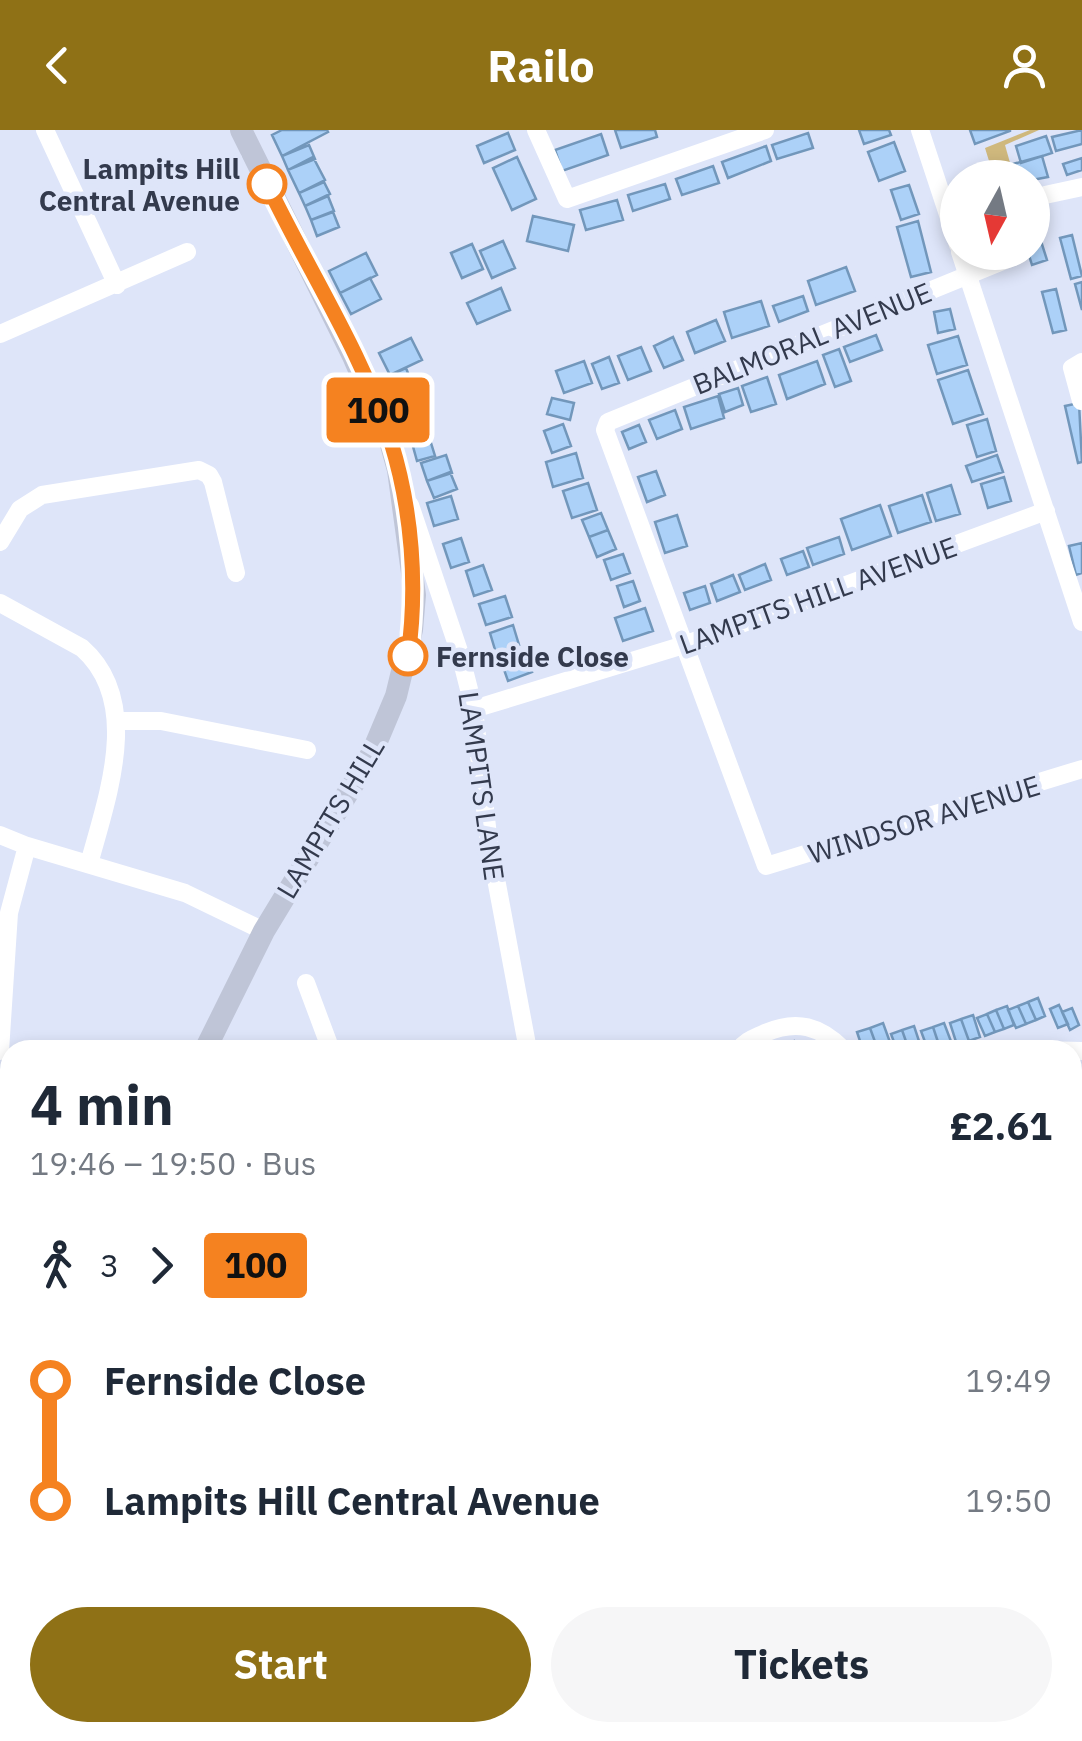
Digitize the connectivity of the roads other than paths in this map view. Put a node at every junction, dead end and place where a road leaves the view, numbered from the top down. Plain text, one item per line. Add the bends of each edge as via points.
1 (45, 130) edge
2 (536, 130) edge
3 (765, 130) edge
4 (920, 130) edge
5 (247, 132) edge
6 (1082, 187) edge
7 (940, 191) edge
8 (1050, 194) edge
9 (187, 252) dead end
10 (965, 270) edge
11 (977, 270) edge
12 (966, 274) junction
13 (117, 285) junction
14 (0, 334) edge
15 (1082, 362) edge
16 (1080, 401) edge
17 (398, 470) junction
18 (1046, 512) junction
19 (0, 542) edge
20 (236, 574) dead end
21 (0, 603) edge
22 (1082, 622) edge
23 (684, 645) junction
24 (474, 709) junction
25 (117, 721) junction
26 (306, 750) dead end
27 (1082, 770) edge
28 (0, 835) edge
29 (27, 846) junction
30 (89, 864) junction
31 (264, 931) junction
32 (306, 983) dead end
33 (1, 1040) edge
34 (210, 1040) edge
35 (327, 1040) edge
36 (526, 1040) edge
37 (751, 1040) edge
38 (830, 1040) edge

1 - 13 street
2 - 3 street via 567,198
4 - 7 street
5 - 17 main road, LAMPITS HILL via 353,356
6 - 8 street
9 - 13 street
10 - 12 street
11 - 12 street, BALMORAL AVENUE
12 - 18 street
12 - 23 street, BALMORAL AVENUE via 605,425
13 - 14 street
15 - 16 street via 1072,368
17 - 24 street, LAMPITS LANE
17 - 31 main road, LAMPITS HILL via 415,595 408,656 372,753
18 - 22 street
18 - 23 street, LAMPITS HILL AVENUE
19 - 20 street via 14,515 42,495 199,470 213,482
21 - 25 street via 93,658 109,685
23 - 24 street, LAMPITS HILL AVENUE
23 - 27 street, WINDSOR AVENUE via 766,866
24 - 36 street, LAMPITS LANE via 488,836
25 - 26 street via 161,722
25 - 30 street
28 - 29 street
29 - 30 street
29 - 33 street via 9,914
30 - 31 street via 185,893
31 - 34 main road, LAMPITS HILL
32 - 35 street
37 - 38 street via 790,1024

